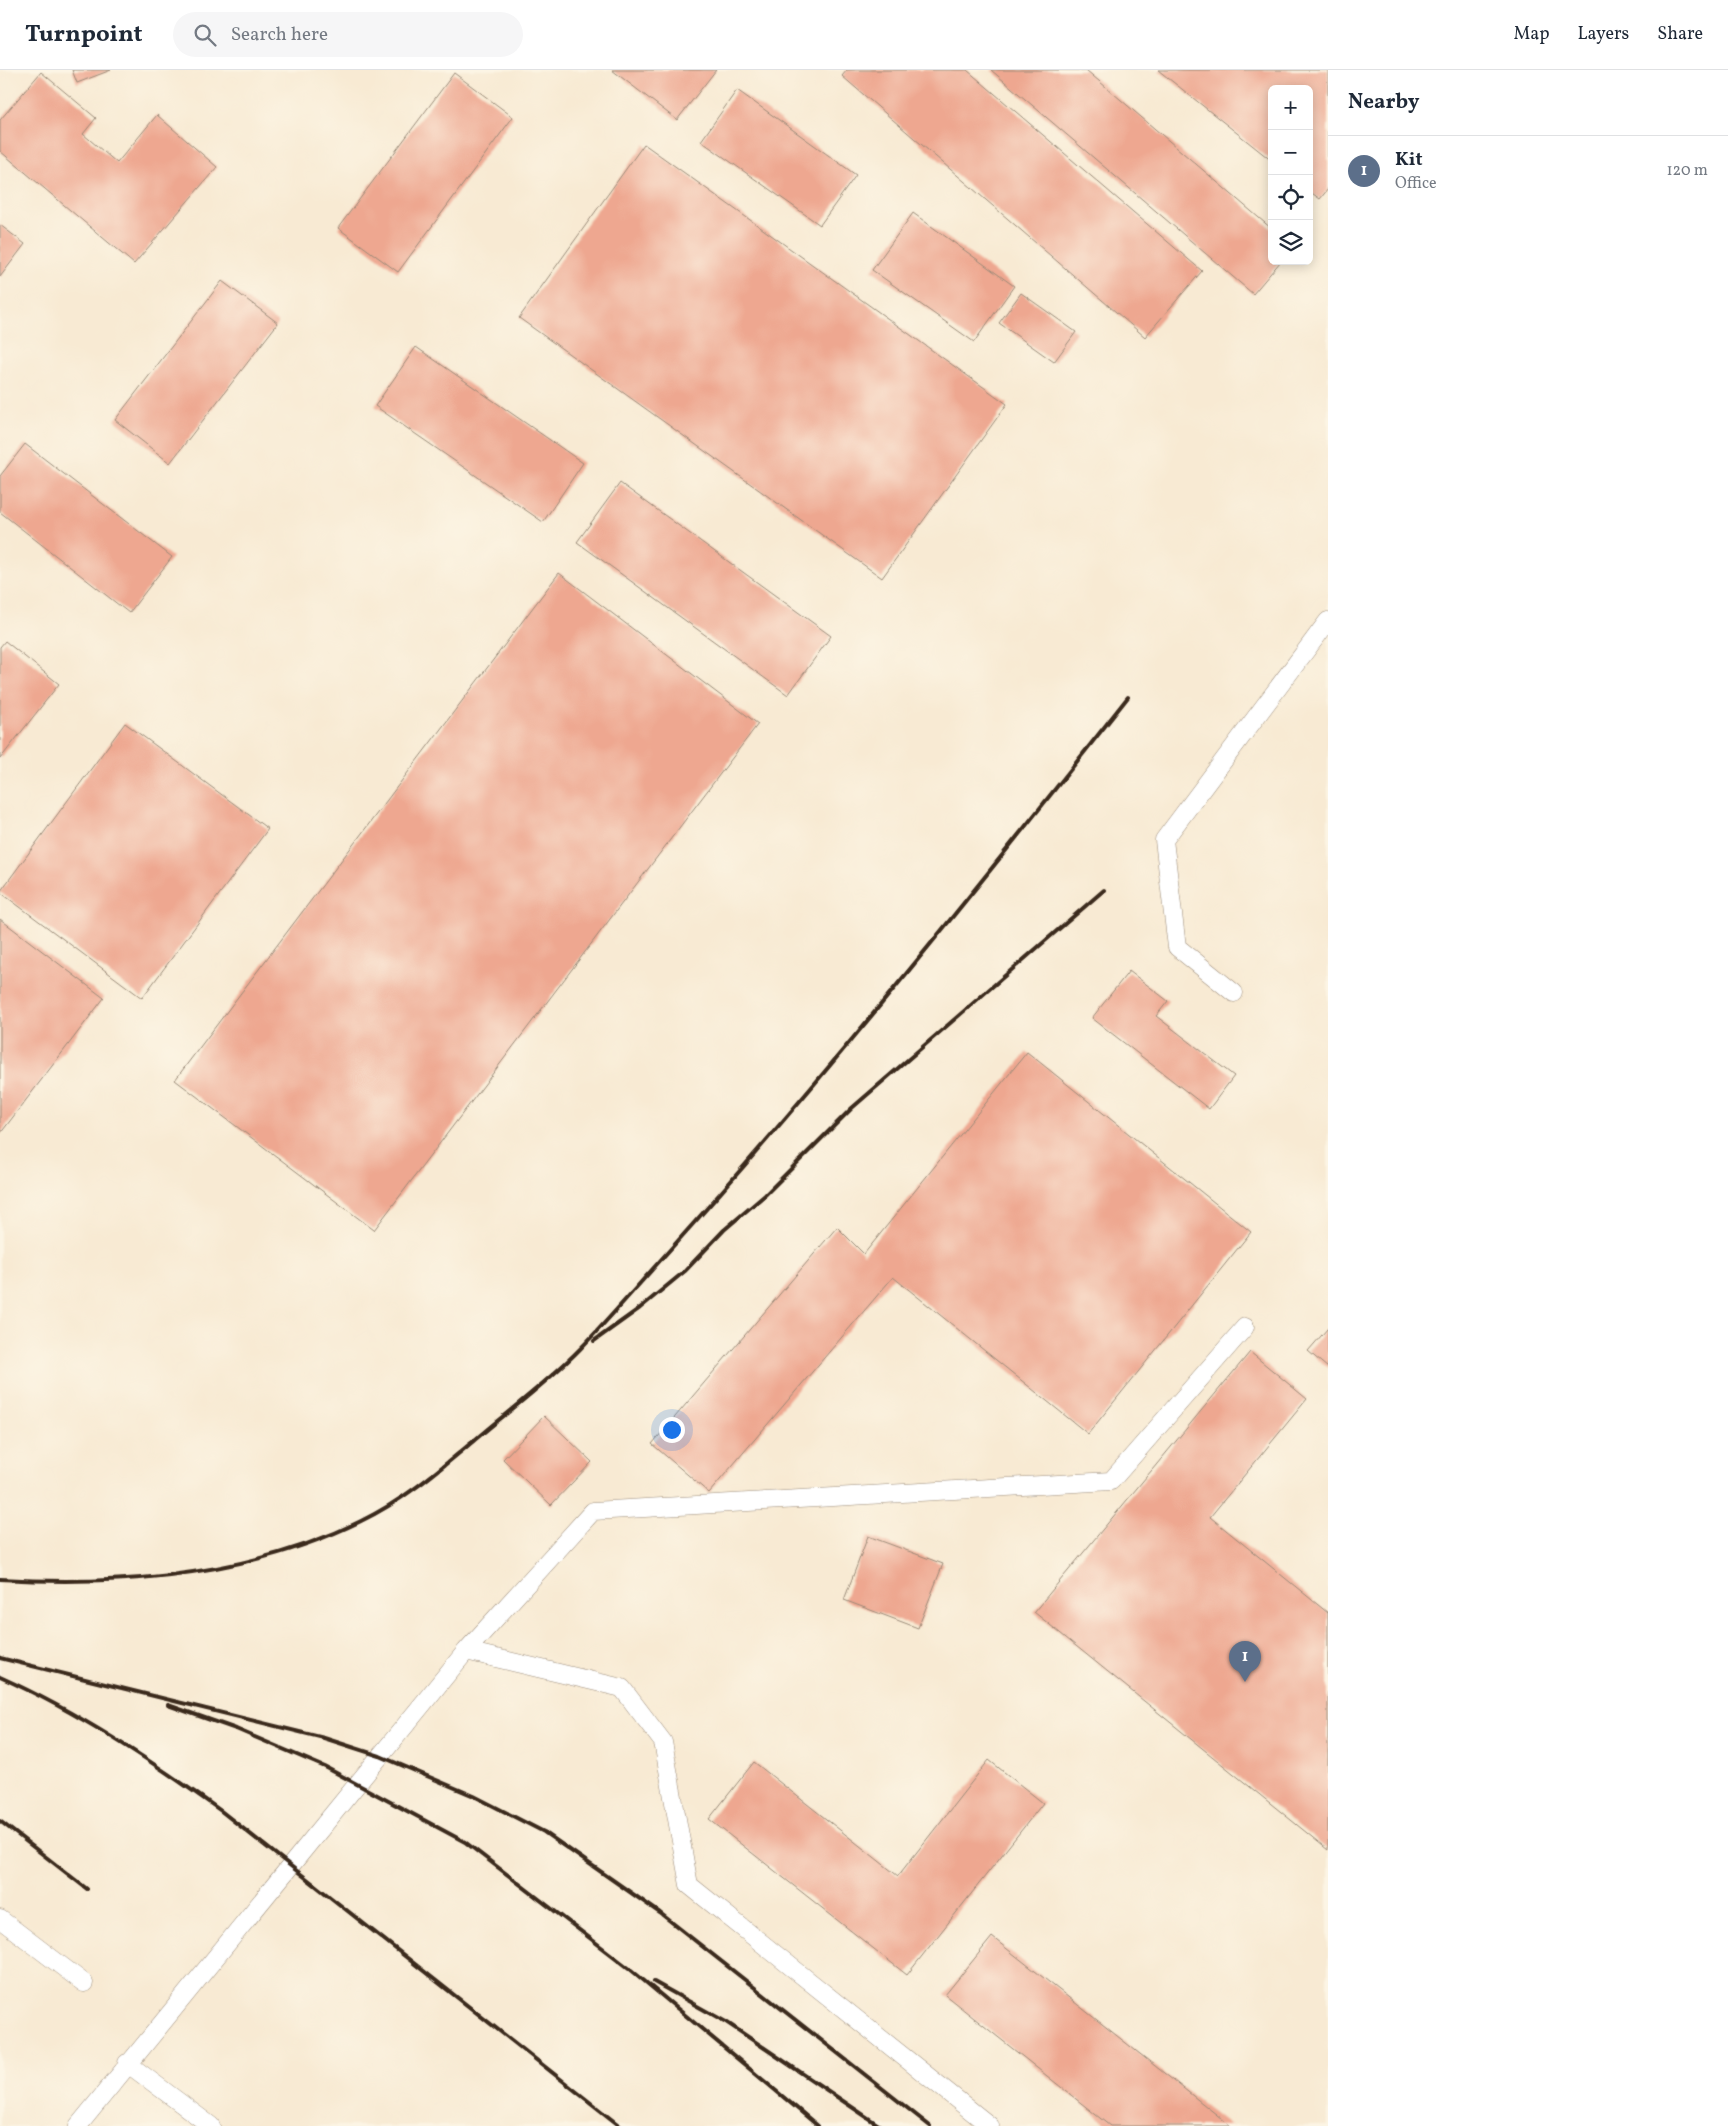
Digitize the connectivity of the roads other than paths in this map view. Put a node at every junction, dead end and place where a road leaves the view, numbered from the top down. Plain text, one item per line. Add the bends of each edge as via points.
1 (1328, 621) edge
2 (1234, 994) dead end
3 (1246, 1327) dead end
4 (466, 1651) junction
5 (0, 1919) edge
6 (84, 1983) dead end
7 (127, 2063) junction
8 (78, 2126) edge
9 (211, 2126) edge
10 (990, 2126) edge

1 - 2 lane via 1164,840 1177,947
3 - 4 lane via 1111,1481 593,1511
4 - 7 lane
4 - 10 lane via 622,1688 663,1742 689,1885
5 - 6 lane
7 - 8 lane
7 - 9 lane

